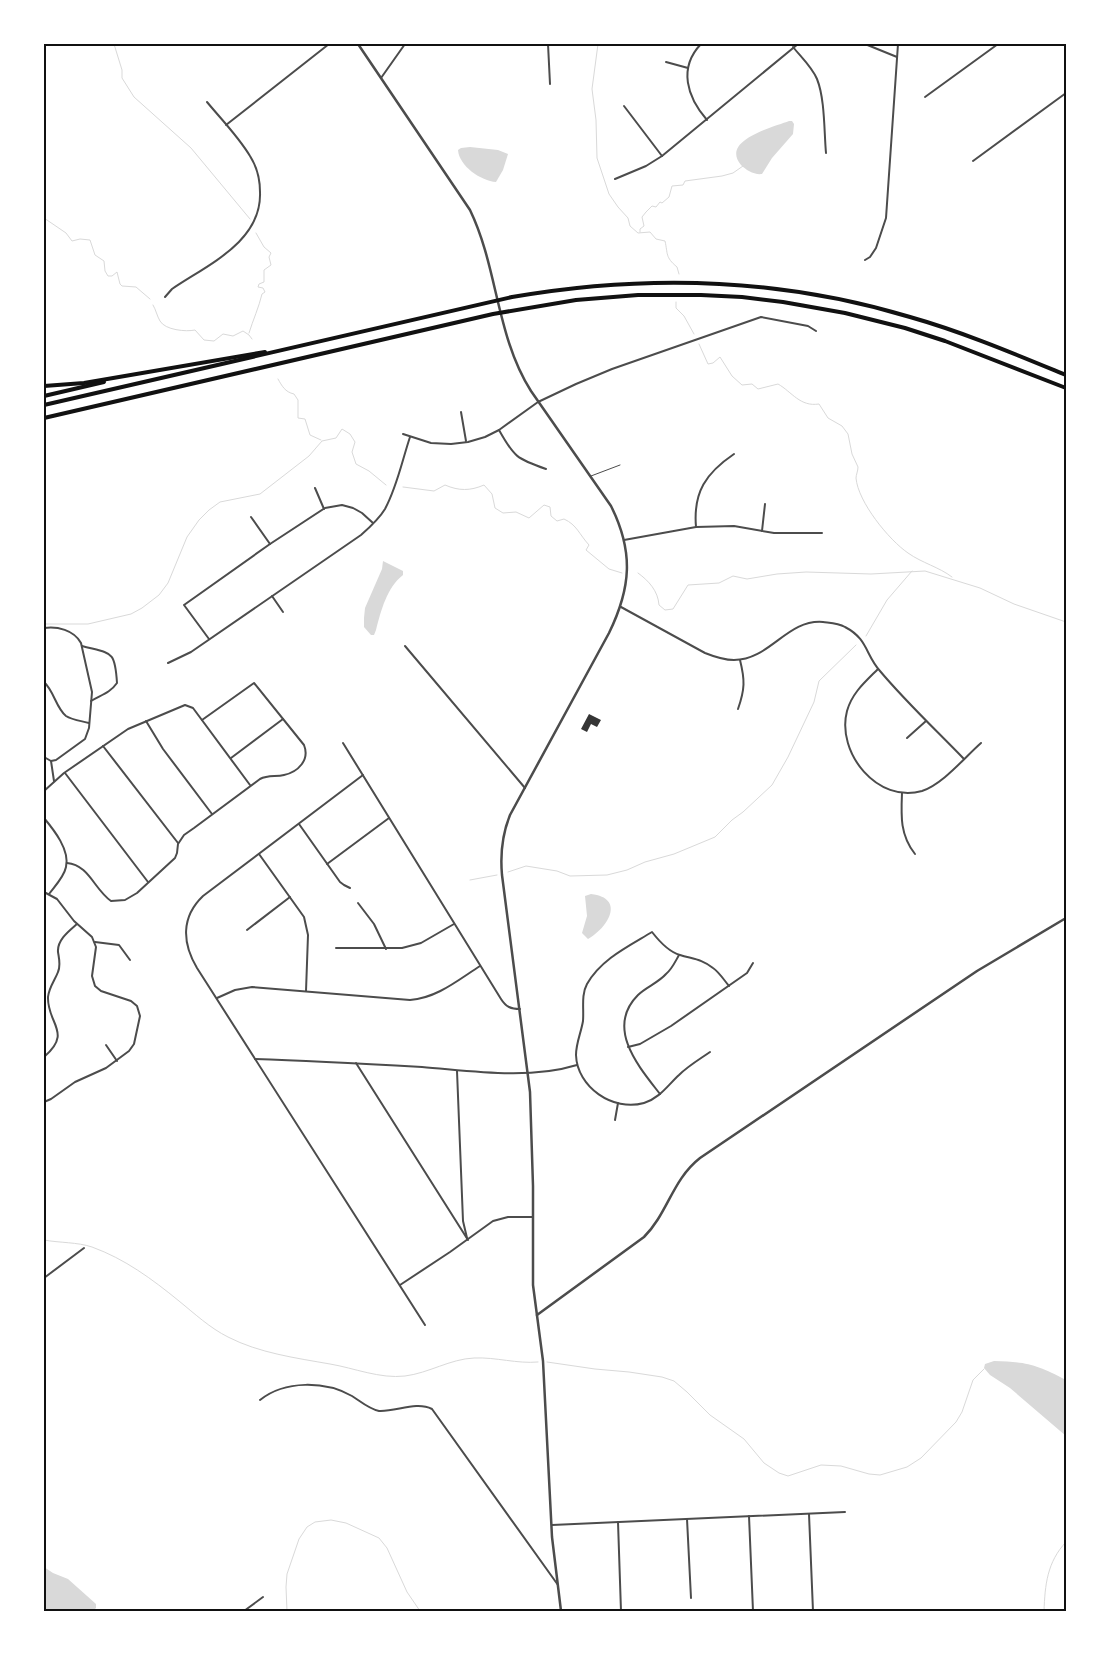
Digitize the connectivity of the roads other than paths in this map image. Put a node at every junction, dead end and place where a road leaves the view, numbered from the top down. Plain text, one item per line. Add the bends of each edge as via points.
1 (329, 44) edge
2 (358, 44) edge
3 (405, 44) edge
4 (548, 44) edge
5 (701, 44) edge
6 (798, 44) edge
7 (865, 44) edge
8 (898, 44) edge
9 (998, 44) edge
10 (793, 47) junction
11 (897, 57) junction
12 (666, 62) dead end
13 (688, 68) junction
14 (381, 78) junction
15 (550, 84) dead end
16 (1066, 93) edge
17 (924, 97) dead end
18 (207, 102) dead end
19 (624, 106) dead end
20 (707, 120) junction
21 (226, 125) junction
22 (826, 153) dead end
23 (662, 156) junction
24 (973, 161) dead end
25 (615, 179) dead end
26 (865, 260) dead end
27 (165, 297) dead end
28 (816, 331) dead end
29 (299, 346) junction
30 (143, 373) junction
31 (1066, 375) edge
32 (44, 386) edge
33 (1066, 388) edge
34 (44, 396) edge
35 (538, 402) junction
36 (44, 405) edge
37 (461, 412) dead end
38 (44, 418) edge
39 (499, 430) junction
40 (403, 434) dead end
41 (410, 437) junction
42 (466, 442) junction
43 (734, 454) dead end
44 (620, 465) dead end
45 (546, 469) dead end
46 (590, 476) junction
47 (315, 488) dead end
48 (765, 504) dead end
49 (324, 509) junction
50 (251, 517) dead end
51 (373, 523) junction
52 (696, 527) junction
53 (762, 531) junction
54 (822, 533) dead end
55 (624, 540) junction
56 (270, 544) junction
57 (272, 596) junction
58 (621, 607) junction
59 (283, 612) dead end
60 (44, 628) edge
61 (209, 640) junction
62 (82, 646) junction
63 (404, 646) dead end
64 (740, 660) junction
65 (168, 663) dead end
66 (878, 669) junction
67 (44, 682) edge
68 (91, 701) junction
69 (738, 709) dead end
70 (283, 719) junction
71 (202, 720) junction
72 (927, 720) junction
73 (146, 721) junction
74 (89, 724) junction
75 (908, 738) dead end
76 (344, 743) dead end
77 (981, 743) dead end
78 (103, 746) junction
79 (44, 757) edge
80 (231, 758) junction
81 (964, 759) junction
82 (51, 761) junction
83 (64, 773) junction
84 (363, 775) junction
85 (54, 781) junction
86 (250, 785) junction
87 (525, 788) junction
88 (44, 791) edge
89 (902, 793) junction
90 (212, 814) junction
91 (44, 818) edge
92 (389, 818) junction
93 (298, 824) junction
94 (178, 844) junction
95 (258, 854) junction
96 (915, 854) dead end
97 (67, 863) junction
98 (327, 864) junction
99 (148, 882) junction
100 (350, 888) dead end
101 (44, 892) edge
102 (49, 894) junction
103 (290, 897) junction
104 (358, 903) dead end
105 (1066, 918) edge
106 (77, 924) junction
107 (454, 924) junction
108 (247, 930) dead end
109 (94, 942) junction
110 (336, 948) dead end
111 (386, 949) junction
112 (679, 955) junction
113 (130, 960) dead end
114 (753, 964) dead end
115 (480, 966) junction
116 (729, 986) junction
117 (306, 992) junction
118 (217, 998) junction
119 (520, 1009) junction
120 (106, 1045) dead end
121 (628, 1047) junction
122 (710, 1052) dead end
123 (44, 1057) edge
124 (256, 1059) junction
125 (117, 1061) junction
126 (356, 1063) junction
127 (577, 1065) junction
128 (457, 1070) junction
129 (528, 1073) junction
130 (660, 1094) junction
131 (44, 1102) edge
132 (618, 1104) junction
133 (615, 1120) dead end
134 (534, 1216) junction
135 (468, 1240) junction
136 (84, 1248) dead end
137 (44, 1278) edge
138 (400, 1285) junction
139 (537, 1316) junction
140 (425, 1325) dead end
141 (260, 1400) dead end
142 (845, 1512) dead end
143 (809, 1514) junction
144 (749, 1516) junction
145 (687, 1519) junction
146 (618, 1522) junction
147 (552, 1524) junction
148 (558, 1586) junction
149 (263, 1597) dead end
150 (691, 1598) dead end
151 (244, 1611) edge
152 (561, 1611) edge
153 (621, 1611) edge
154 (753, 1611) edge
155 (813, 1611) edge

1 - 21 street
2 - 14 street
3 - 14 street
4 - 15 street
5 - 13 street
6 - 10 street
7 - 11 street
8 - 11 street
9 - 17 street
10 - 20 street
10 - 22 street via 817,80
11 - 26 street via 886,218 876,248
12 - 13 street
13 - 20 street via 691,98
14 - 35 street via 470,210 482,240 517,366
16 - 24 street
18 - 21 street
19 - 23 street
20 - 23 street
21 - 27 street via 254,163 260,196 255,220 230,250
23 - 25 street
28 - 35 street via 808,326 761,317 612,369
29 - 30 highway
29 - 31 highway via 533,294 617,284 708,283 806,293 888,310 968,336
29 - 36 highway
30 - 32 highway
30 - 34 highway
33 - 38 highway via 938,338 845,313 742,297 638,295 576,300 500,312
35 - 39 street
35 - 46 street
37 - 42 street
39 - 42 street
39 - 45 street via 517,457
40 - 41 street
41 - 42 street via 431,443
41 - 51 street via 392,494
43 - 52 street via 704,482 696,506
44 - 46 lane
46 - 55 street via 611,506
47 - 49 street
48 - 53 street
49 - 51 street via 342,505 353,508
49 - 56 street
50 - 56 street
51 - 57 street via 361,535
52 - 53 street via 734,526
52 - 55 street
53 - 54 street
55 - 58 street via 627,576
56 - 61 street via 184,605
57 - 59 street
57 - 61 street
58 - 64 street via 705,653 720,659
58 - 87 street
60 - 62 street via 70,632 79,638
61 - 65 street
62 - 68 street
62 - 68 street via 109,653 117,672 115,687
63 - 87 street
64 - 66 street via 761,652 797,626 817,622 836,624 856,635 867,647
64 - 69 street via 745,681
66 - 72 street
66 - 89 street via 851,699 846,712 847,742 870,779 880,787
67 - 74 street via 67,716
68 - 74 street
70 - 71 street via 254,683
70 - 80 street
70 - 86 street via 304,745 305,760 288,774 265,776
71 - 73 street via 193,708 185,705
71 - 80 street
72 - 75 street
72 - 81 street
73 - 78 street
73 - 90 street
74 - 82 street via 85,739 65,755
76 - 84 street
77 - 81 street
78 - 83 street
78 - 94 street
79 - 82 street
80 - 86 street
81 - 89 street via 931,787
82 - 85 street
83 - 85 street
83 - 99 street
84 - 92 street
84 - 93 street
85 - 88 street
86 - 90 street
87 - 119 street via 510,815 501,848
89 - 96 street via 902,829
90 - 94 street via 184,835
91 - 97 street via 62,843
92 - 98 street
92 - 107 street
93 - 95 street
93 - 98 street
94 - 99 street via 174,858
95 - 103 street
95 - 118 street via 203,896 188,917 185,928 190,958
97 - 99 street via 82,868 111,901 127,899
97 - 102 street via 63,875
98 - 100 street via 340,882
101 - 102 street
102 - 106 street
103 - 108 street
103 - 117 street via 304,918 308,935
104 - 111 street via 374,924
105 - 139 street via 962,981 700,1158 683,1174 656,1224 644,1237
106 - 109 street via 89,933
106 - 123 street via 62,939 58,949 59,968 48,999 58,1040
107 - 111 street via 421,943
107 - 115 street
109 - 113 street via 119,945
109 - 125 street via 97,951 92,977 95,986 131,1000 140,1013 134,1044
110 - 111 street
112 - 116 street via 708,964
112 - 121 street via 665,976 638,996 629,1009 625,1033
112 - 127 street via 652,932 609,960 592,976 583,995 583,1019 576,1046
114 - 116 street via 747,973
115 - 117 street via 439,992 421,999
115 - 119 street via 505,1006
116 - 121 street via 671,1026 640,1044
117 - 118 street via 252,987
118 - 124 street
119 - 129 street
120 - 125 street
121 - 130 street
122 - 130 street via 678,1075
124 - 126 street
124 - 138 street
125 - 131 street
126 - 128 street
126 - 135 street
127 - 129 street
127 - 132 street via 594,1091
128 - 129 street
128 - 135 street via 463,1221
129 - 134 street
130 - 132 street via 644,1103
132 - 133 street
134 - 135 street via 498,1219
134 - 139 street
135 - 138 street
136 - 137 street
138 - 140 street
139 - 147 street via 543,1361
141 - 148 street via 284,1388 313,1386 344,1392 379,1410 424,1406 432,1409
142 - 143 street
143 - 144 street
143 - 155 street
144 - 145 street
144 - 154 street
145 - 146 street
145 - 150 street
146 - 147 street
146 - 153 street
147 - 148 street
148 - 152 street
149 - 151 street

